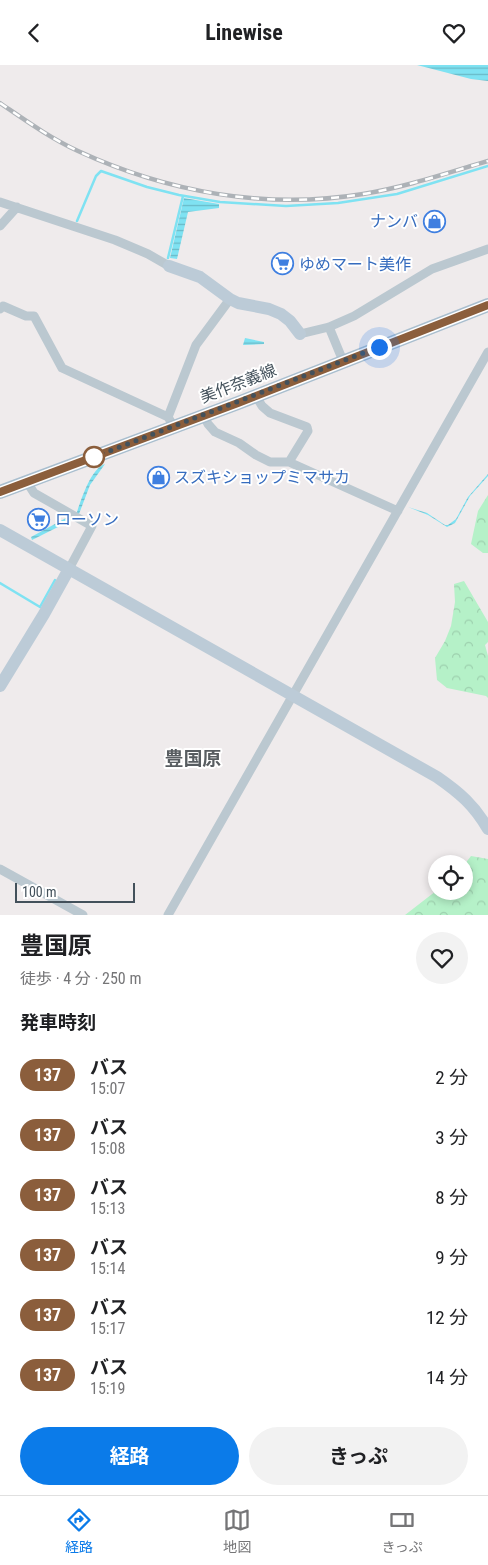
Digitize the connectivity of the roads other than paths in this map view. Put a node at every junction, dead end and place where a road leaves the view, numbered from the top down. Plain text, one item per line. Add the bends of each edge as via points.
1 (0, 202) edge
2 (17, 207) junction
3 (0, 226) edge
4 (488, 249) edge
5 (169, 266) joint
6 (230, 299) junction
7 (488, 305) edge
8 (0, 309) edge
9 (329, 327) junction
10 (300, 334) joint
11 (488, 352) edge
12 (343, 361) junction
13 (256, 395) junction
14 (204, 416) junction
15 (171, 422) junction
16 (289, 462) junction
17 (27, 482) junction
18 (0, 492) edge
19 (398, 511) junction
20 (0, 530) edge
21 (68, 569) junction
22 (2, 679) edge
23 (293, 695) junction
24 (488, 829) edge
25 (0, 869) edge
26 (83, 915) edge
27 (168, 915) edge

1 - 2 street
2 - 3 street
2 - 5 street via 115,240
4 - 9 street via 432,269 354,316
5 - 6 street via 200,277
6 - 10 street via 281,314
6 - 15 street via 196,345
7 - 12 main road, 美作奈義線
8 - 15 street via 3,306 34,316 62,368
9 - 10 street
9 - 12 street
11 - 19 street
12 - 13 main road, 美作奈義線
13 - 14 main road, 美作奈義線
13 - 16 street via 270,413 307,427 308,431
14 - 15 main road, 美作奈義線
14 - 16 street via 215,432 256,455 270,462
15 - 17 main road, 美作奈義線
16 - 19 street
17 - 18 main road, 美作奈義線
17 - 21 street via 34,493 92,526
19 - 23 street
20 - 21 street
21 - 22 street via 44,614
21 - 23 street
23 - 24 street via 458,791 477,810
23 - 27 street
25 - 26 street

